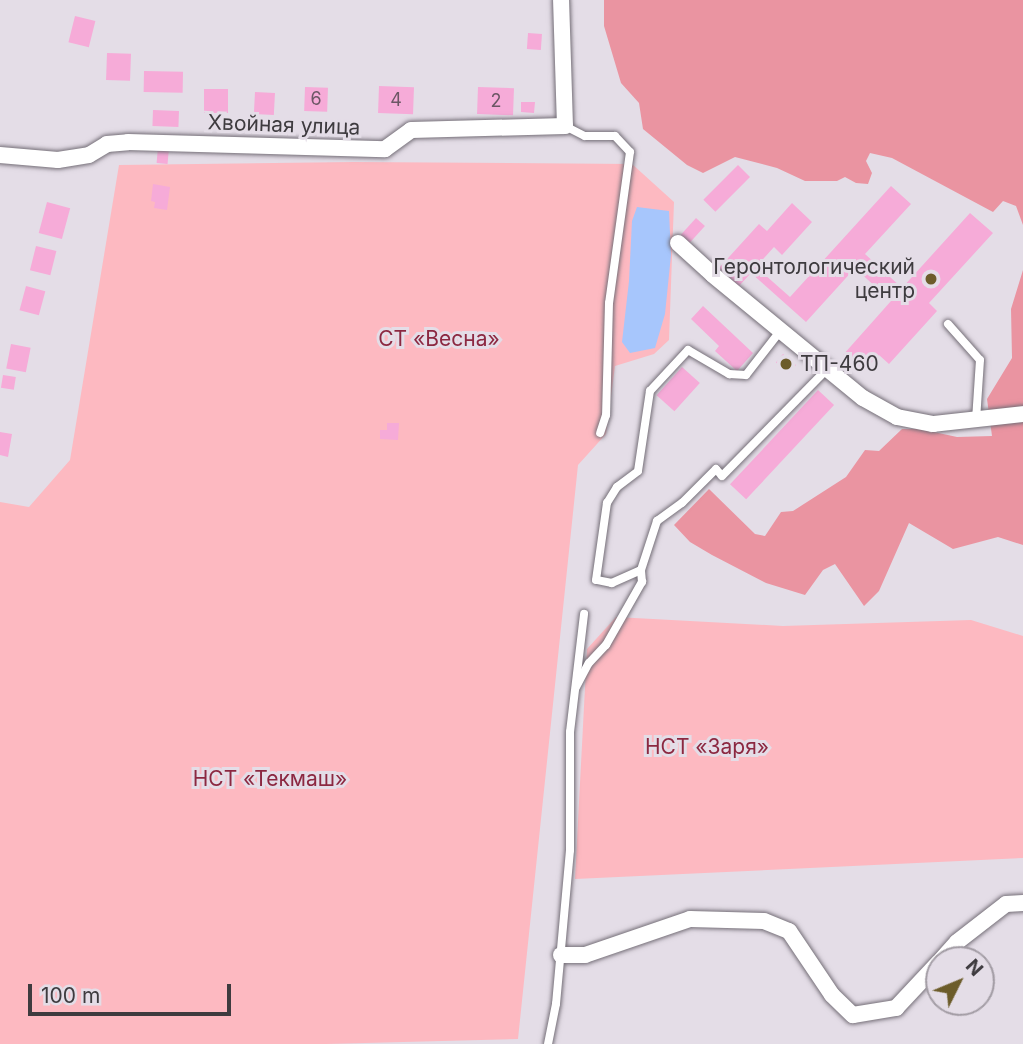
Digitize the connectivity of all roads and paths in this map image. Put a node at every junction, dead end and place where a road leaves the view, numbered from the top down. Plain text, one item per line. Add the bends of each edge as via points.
1 (561, 0) edge
2 (565, 127) junction
3 (0, 155) edge
4 (678, 243) dead end
5 (948, 324) dead end
6 (781, 330) junction
7 (827, 369) junction
8 (1023, 414) edge
9 (976, 420) junction
10 (600, 433) dead end
11 (641, 570) junction
12 (584, 614) dead end
13 (576, 687) junction
14 (1023, 903) edge
15 (953, 946) edge
16 (561, 955) junction
17 (925, 977) edge
18 (548, 1044) edge

1 - 2 street
2 - 3 street, Хвойная улица via 411,130 385,149 128,142 58,160
2 - 10 lane via 585,136 615,136 630,152 610,303 607,415
4 - 6 street
5 - 9 lane via 980,360
6 - 7 street
6 - 11 lane via 746,375 729,374 688,349 650,391 638,471 617,487 607,503 596,580 612,583
7 - 9 street via 863,398 897,416 933,424
7 - 11 lane via 722,476 716,469 657,521
8 - 9 street
11 - 13 lane via 637,595
12 - 13 lane
13 - 16 lane
14 - 15 street via 1006,904
16 - 17 street via 585,955 690,919 764,920 789,931 832,995 853,1015 896,1008
16 - 18 lane

